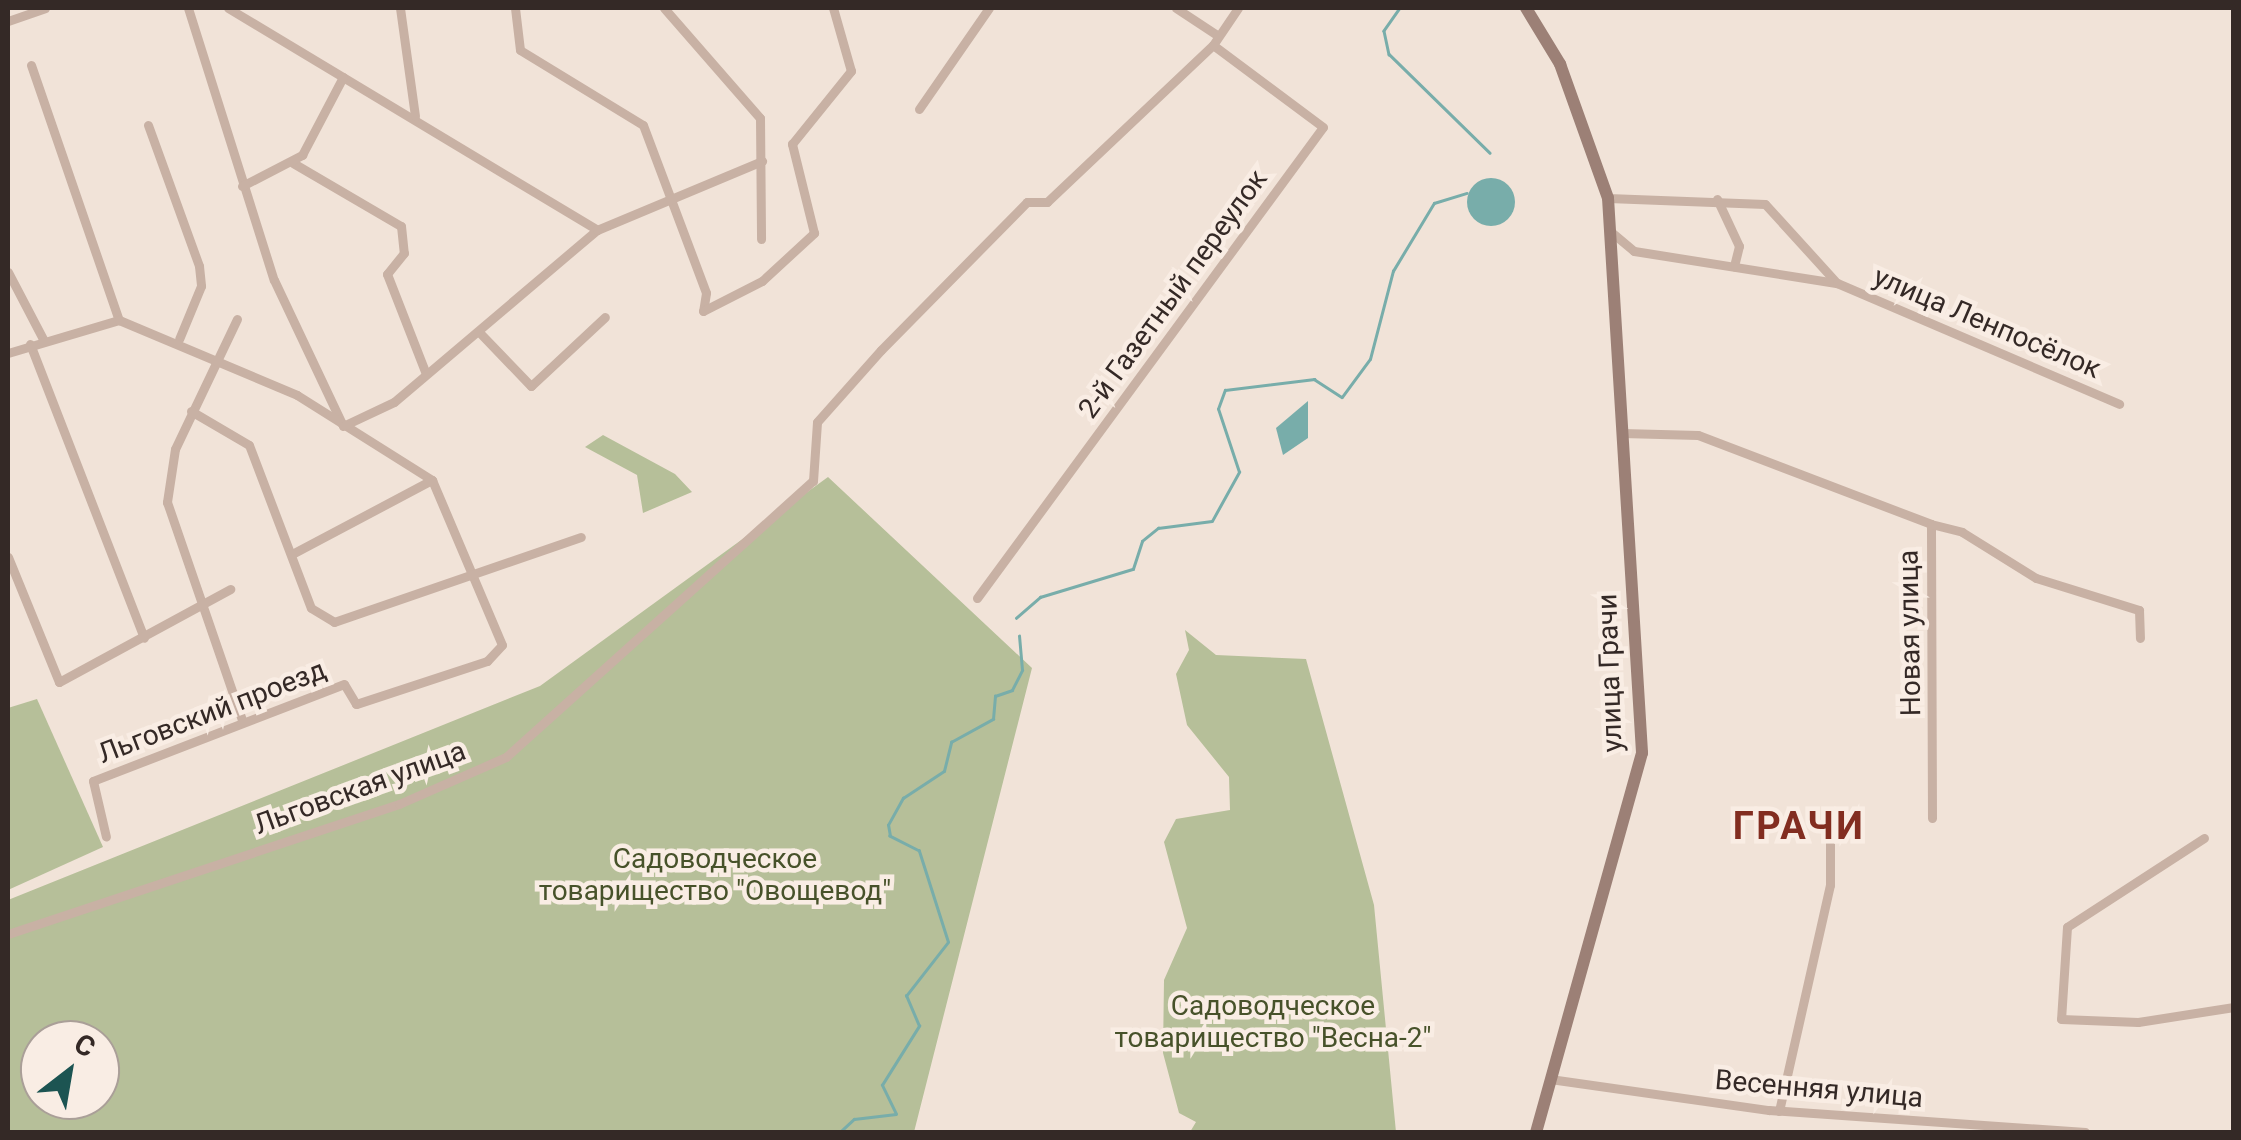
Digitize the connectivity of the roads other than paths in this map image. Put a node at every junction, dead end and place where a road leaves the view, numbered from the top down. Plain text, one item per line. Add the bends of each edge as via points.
1 (45, 8) edge
2 (188, 8) edge
3 (228, 8) edge
4 (400, 8) edge
5 (515, 8) edge
6 (664, 8) edge
7 (832, 8) edge
8 (989, 8) edge
9 (1176, 8) edge
10 (1238, 8) edge
11 (1526, 8) edge
12 (8, 21) edge
13 (1215, 40) junction
14 (31, 65) dead end
15 (343, 77) junction
16 (919, 109) dead end
17 (415, 116) junction
18 (148, 125) dead end
19 (762, 161) junction
20 (293, 163) junction
21 (242, 186) junction
22 (663, 195) junction
23 (1608, 198) junction
24 (1716, 199) junction
25 (596, 230) junction
26 (1610, 230) junction
27 (761, 239) dead end
28 (1734, 266) junction
29 (8, 272) edge
30 (1837, 284) junction
31 (605, 317) dead end
32 (237, 319) dead end
33 (119, 320) junction
34 (479, 332) junction
35 (43, 339) junction
36 (178, 339) junction
37 (30, 344) junction
38 (8, 353) edge
39 (216, 356) junction
40 (426, 374) junction
41 (2119, 404) dead end
42 (191, 411) junction
43 (344, 426) junction
44 (1622, 433) junction
45 (432, 480) junction
46 (1931, 524) junction
47 (581, 537) dead end
48 (292, 554) junction
49 (8, 557) edge
50 (477, 579) junction
51 (230, 589) dead end
52 (977, 598) dead end
53 (200, 606) junction
54 (144, 638) junction
55 (2140, 638) dead end
56 (242, 720) junction
57 (1932, 818) dead end
58 (1830, 834) dead end
59 (106, 837) dead end
60 (2204, 838) dead end
61 (8, 934) edge
62 (2234, 1008) edge
63 (1550, 1079) junction
64 (1779, 1111) junction
65 (1536, 1132) edge
66 (2085, 1132) edge

1 - 12 street
2 - 21 street
3 - 15 street
4 - 17 street
5 - 22 street via 520,50 642,125
6 - 19 street via 760,118
7 - 22 street via 852,71 792,144 814,234 762,281 703,311 706,293
8 - 16 street
9 - 13 street
10 - 13 street
11 - 23 street, улица Грачи via 1572,93
13 - 52 street, 2-й Газетный переулок via 1323,127
13 - 61 street, Льговская улица via 1046,202 1027,202 817,422 814,481 506,757 399,804
14 - 33 street
15 - 17 street
15 - 20 street
17 - 25 street
18 - 36 street via 199,266 201,286
19 - 22 street
19 - 27 street
20 - 21 street
20 - 40 street via 401,226 404,253 387,274
21 - 43 street
22 - 25 street
23 - 24 street
23 - 26 street, улица Грачи
24 - 28 street via 1739,246
24 - 30 street via 1764,204
25 - 34 street
26 - 28 street, улица Ленпосёлок via 1634,250
26 - 44 street, улица Грачи
28 - 30 street, улица Ленпосёлок
29 - 35 street
30 - 41 street, улица Ленпосёлок
31 - 34 street via 531,386
32 - 39 street
33 - 35 street
33 - 36 street
34 - 40 street
35 - 37 street
36 - 39 street
37 - 38 street
37 - 54 street
39 - 42 street
39 - 43 street
40 - 43 street
42 - 48 street via 250,445
42 - 53 street via 167,502
43 - 45 street
44 - 46 street via 1698,434
44 - 63 street, улица Грачи via 1642,753
45 - 48 street
45 - 50 street
46 - 55 street, Новая улица via 2036,578 2139,610
46 - 57 street, Новая улица
47 - 50 street
48 - 50 street via 311,608 334,622
49 - 54 street via 58,682
50 - 56 street, Льговский проезд via 502,645 488,660 356,704 344,684
51 - 53 street
53 - 54 street
53 - 56 street
56 - 59 street, Льговский проезд via 93,781
58 - 64 street via 1830,885
60 - 62 street via 2067,927 2061,1019 2138,1022
63 - 64 street, Весенняя улица
63 - 65 street, улица Грачи
64 - 66 street, Весенняя улица

